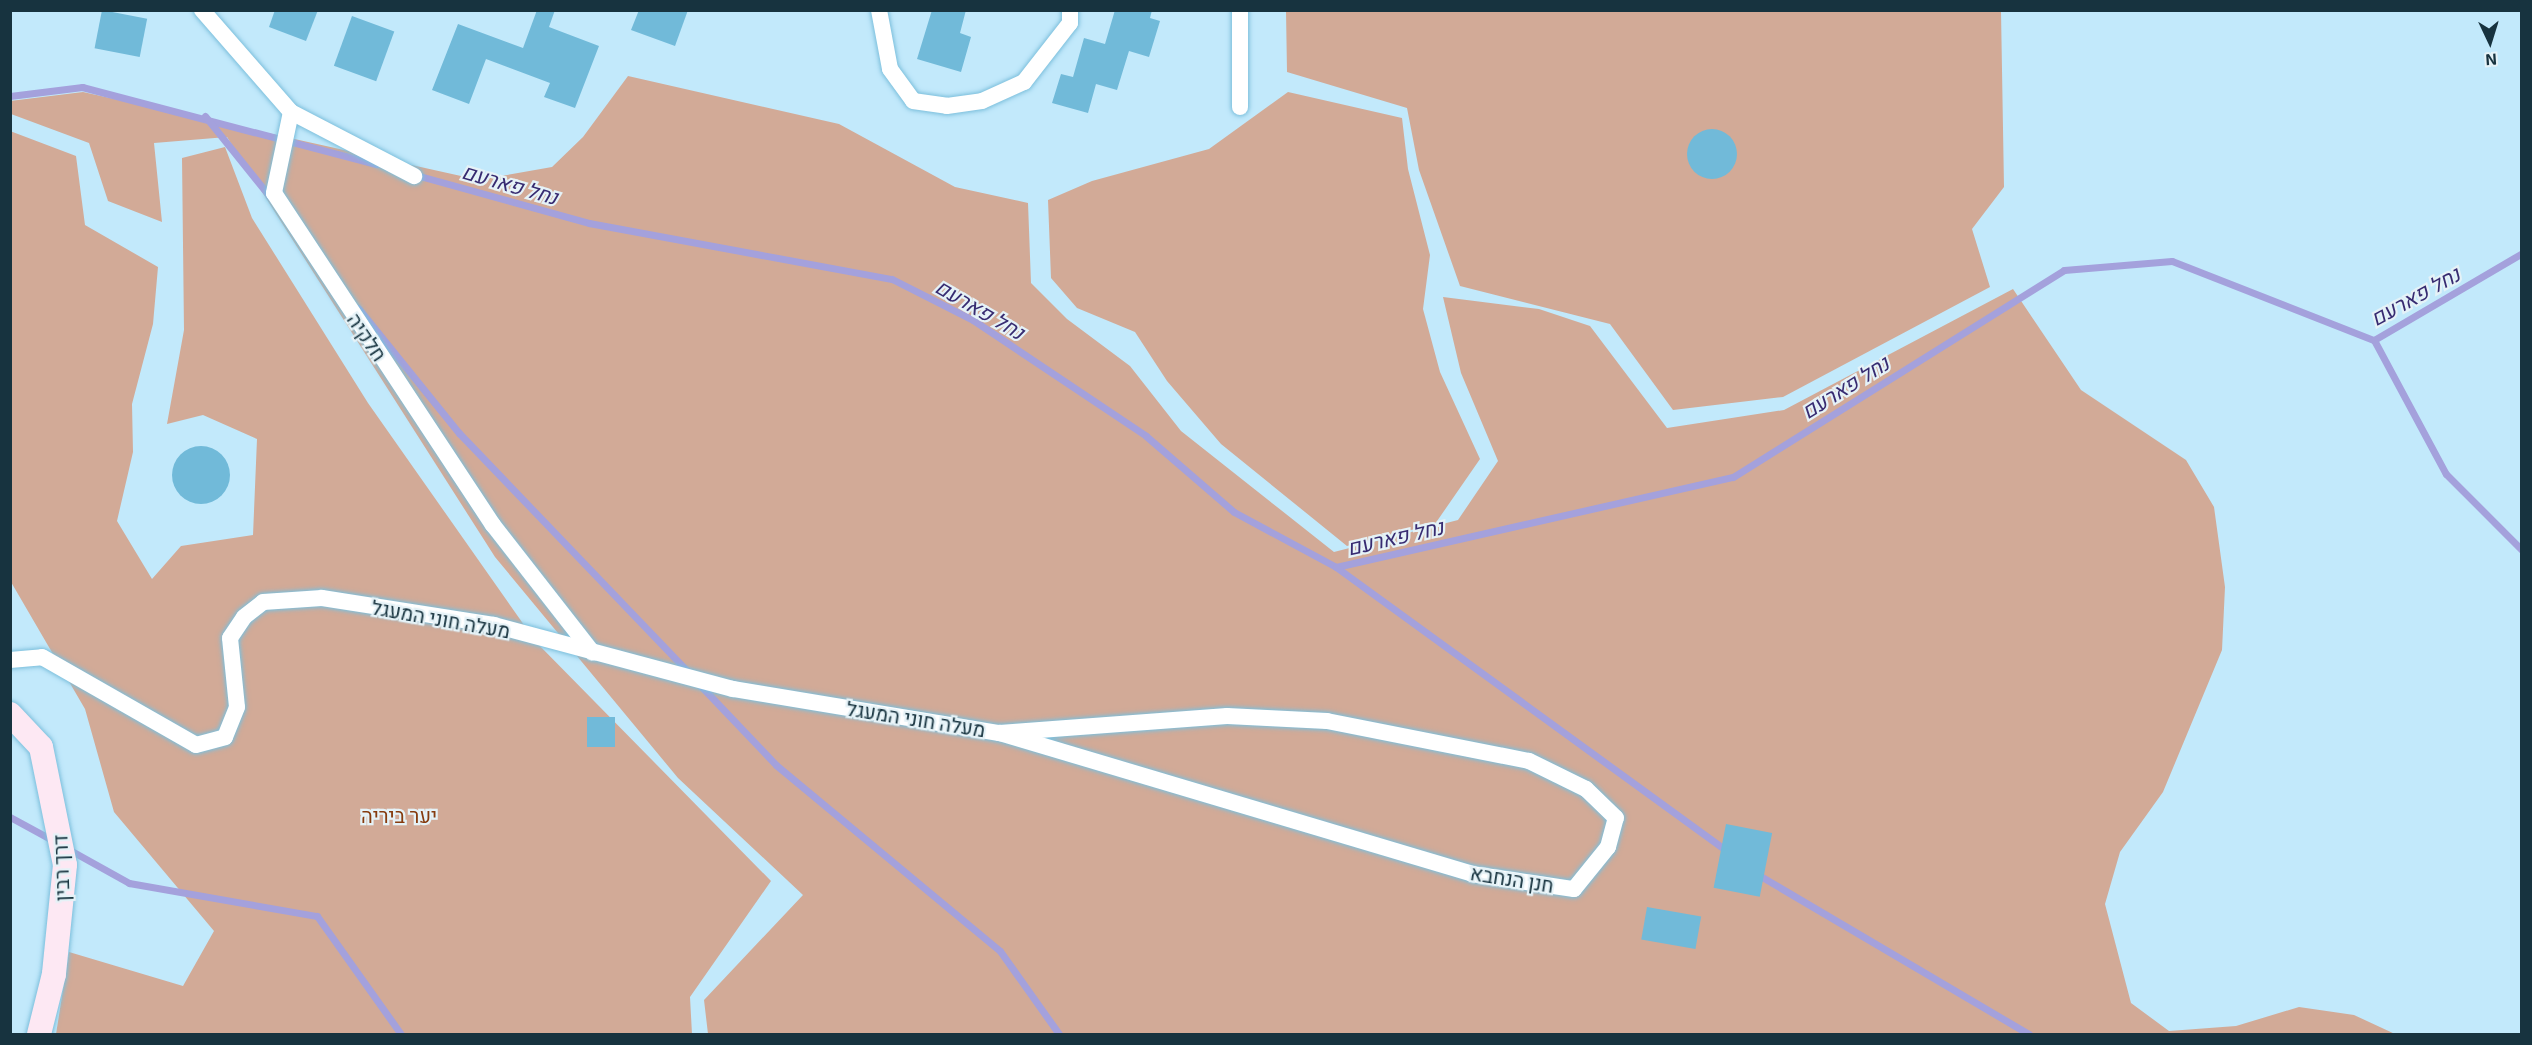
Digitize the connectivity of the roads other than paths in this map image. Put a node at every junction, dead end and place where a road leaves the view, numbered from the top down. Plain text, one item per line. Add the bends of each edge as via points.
1 (202, 10) edge
2 (879, 10) edge
3 (1070, 10) edge
4 (1240, 10) edge
5 (1240, 107) dead end
6 (291, 112) junction
7 (414, 176) dead end
8 (593, 653) junction
9 (10, 660) edge
10 (10, 714) edge
11 (1000, 733) junction
12 (39, 1035) edge

1 - 6 street
2 - 3 street via 890,69 913,101 947,106 982,101 1024,82 1070,23
4 - 5 street
6 - 7 street
6 - 8 street, חלקיה via 274,194 493,525
8 - 9 street, מעלה חוני המעגל via 494,625 322,598 264,602 244,617 230,638 237,707 225,737 196,745 42,657
8 - 11 street, מעלה חוני המעגל via 733,690
10 - 12 street, דרך רבין via 41,747 65,865 54,974
11 - 11 street, חנן הנחבא via 1472,874 1574,889 1608,846 1616,818 1586,789 1529,761 1327,721 1227,716

